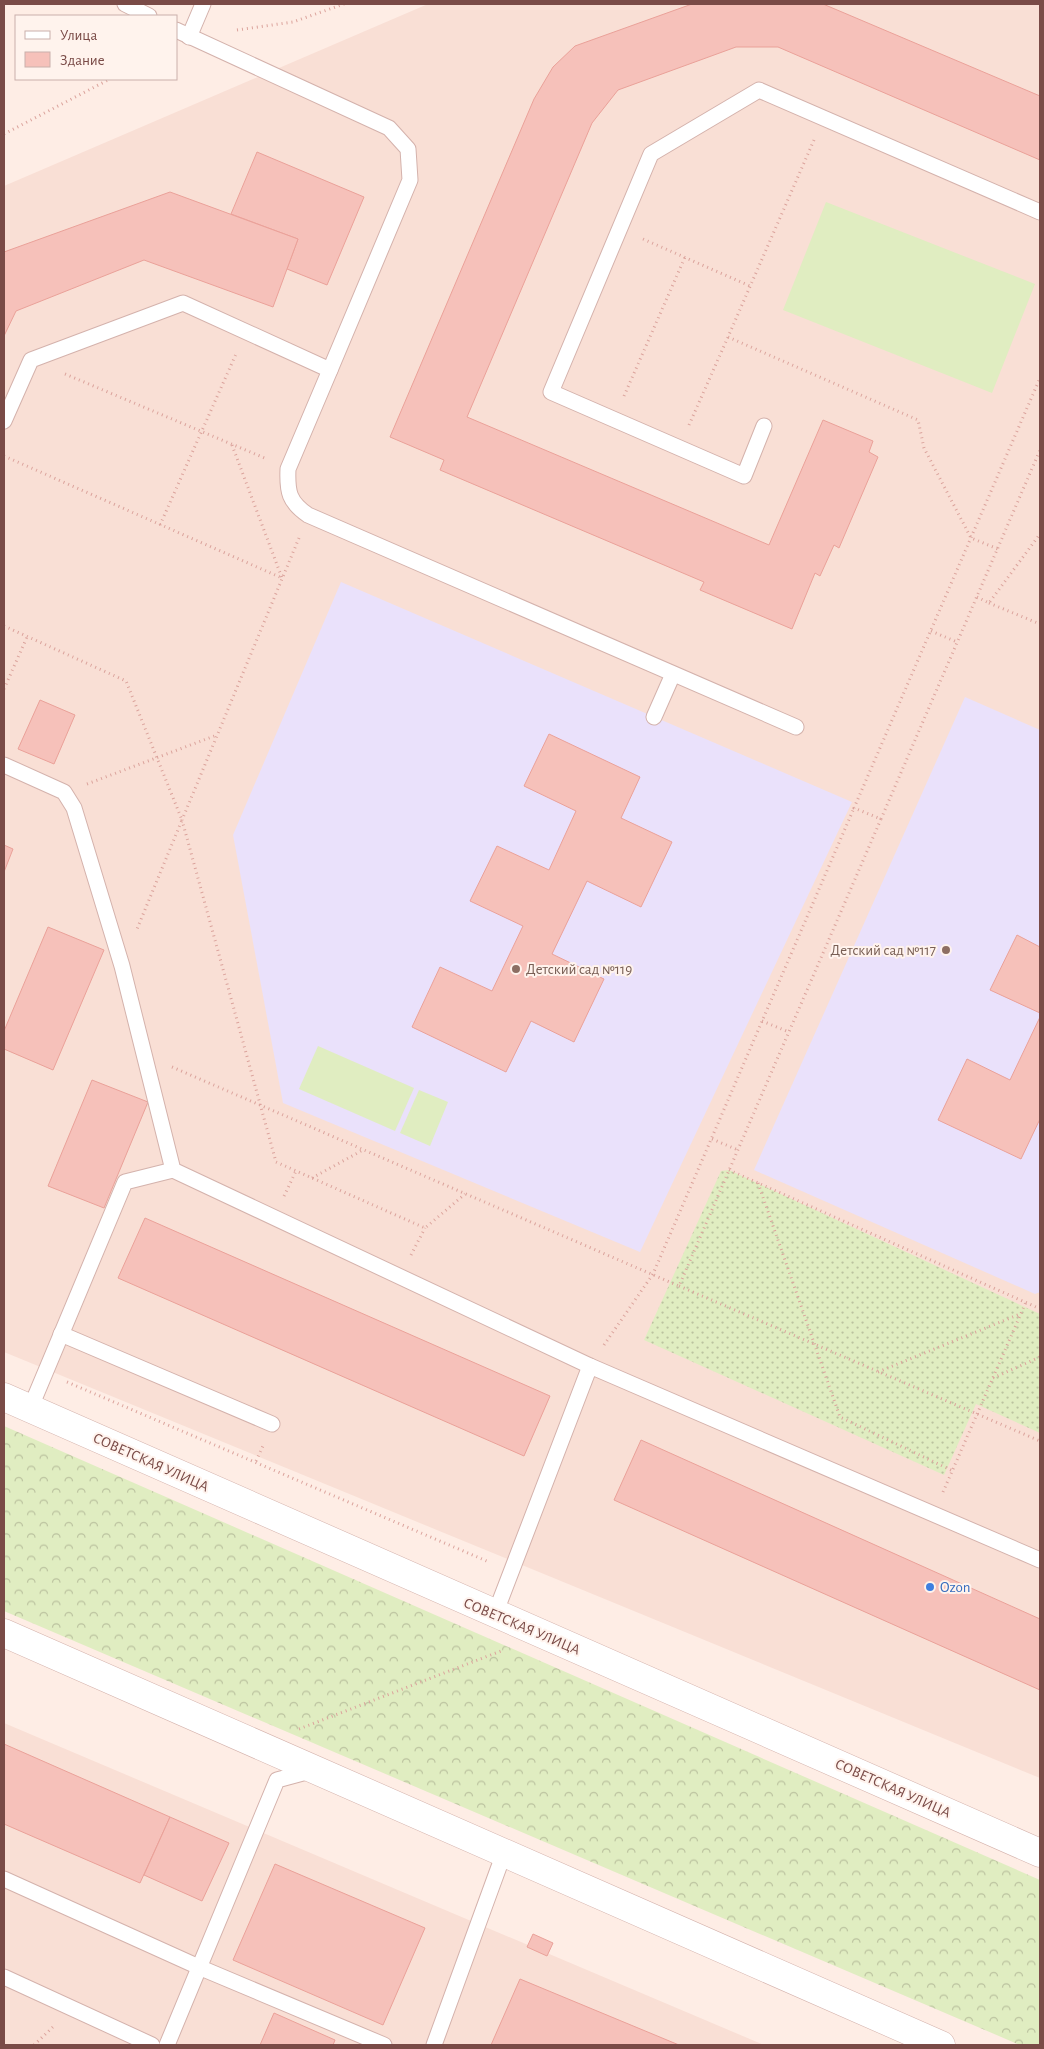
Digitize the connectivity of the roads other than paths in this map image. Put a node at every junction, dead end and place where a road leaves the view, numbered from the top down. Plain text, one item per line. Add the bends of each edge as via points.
1 (124, 4) edge
2 (203, 4) edge
3 (147, 15) edge
4 (183, 34) edge
5 (1040, 212) edge
6 (330, 370) junction
7 (4, 421) edge
8 (764, 426) dead end
9 (673, 674) junction
10 (654, 717) dead end
11 (796, 727) dead end
12 (4, 765) edge
13 (173, 1170) junction
14 (62, 1334) junction
15 (590, 1366) junction
16 (4, 1397) edge
17 (30, 1408) junction
18 (272, 1424) dead end
19 (1040, 1560) edge
20 (495, 1614) junction
21 (4, 1633) edge
22 (316, 1770) junction
23 (504, 1853) junction
24 (1040, 1853) edge
25 (4, 1879) edge
26 (200, 1968) junction
27 (4, 1977) edge
28 (152, 2045) edge
29 (167, 2045) edge
30 (384, 2045) edge
31 (434, 2045) edge
32 (941, 2045) edge

1 - 3 lane
2 - 4 lane
4 - 6 lane via 390,128 408,149 410,180
5 - 8 lane via 759,90 651,154 550,392 744,476
6 - 7 lane via 183,302 31,360
6 - 9 lane via 288,469 290,498 298,508
9 - 10 lane
9 - 11 lane
12 - 13 lane via 64,792 74,808 122,966
13 - 14 lane via 125,1182
13 - 15 lane
14 - 17 lane
14 - 18 lane
15 - 19 lane
15 - 20 lane
16 - 17 street, СОВЕТСКАЯ УЛИЦА
17 - 20 street, СОВЕТСКАЯ УЛИЦА
20 - 24 street, СОВЕТСКАЯ УЛИЦА
21 - 22 street
22 - 23 street
22 - 26 lane via 277,1780
23 - 31 lane
23 - 32 street
25 - 26 lane
26 - 29 lane
26 - 30 lane
27 - 28 lane

